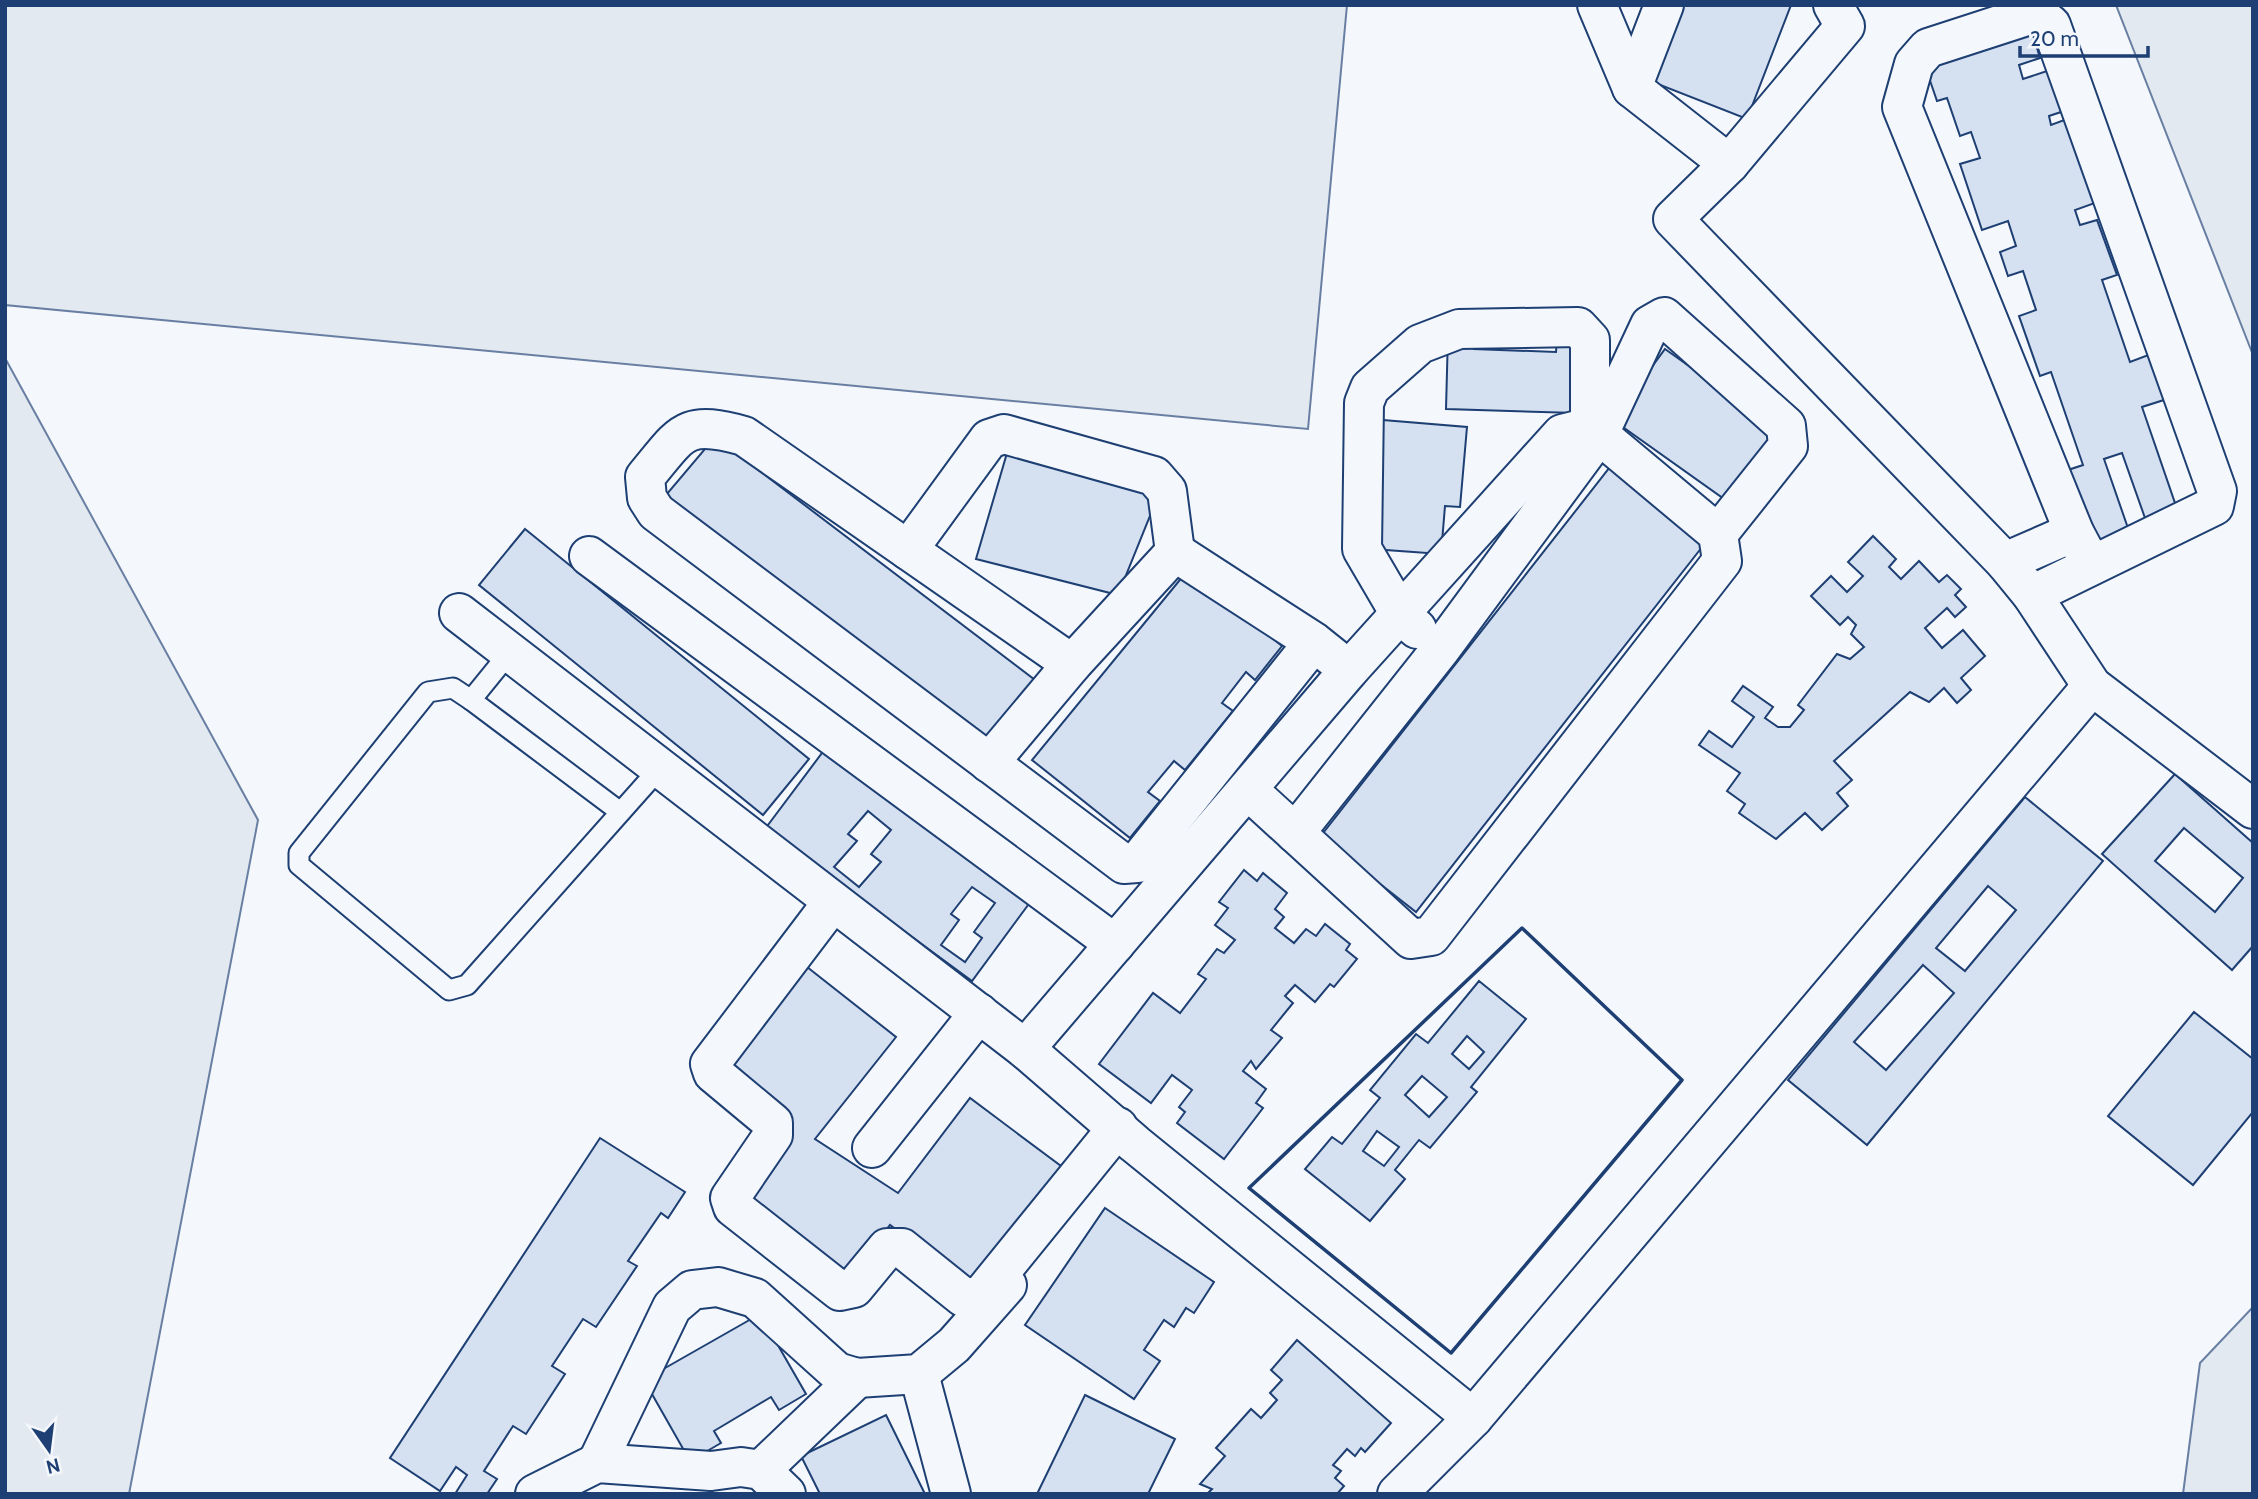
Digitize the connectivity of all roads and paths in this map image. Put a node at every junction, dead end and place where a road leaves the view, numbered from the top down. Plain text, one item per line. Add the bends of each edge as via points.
1 (1597, 5) edge
2 (1664, 5) edge
3 (1849, 12) edge
4 (1632, 88) junction
5 (1729, 164) junction
6 (1594, 431) junction
7 (1718, 534) junction
8 (2082, 548) junction
9 (908, 550) junction
10 (1175, 552) junction
11 (589, 556) dead end
12 (2005, 562) junction
13 (2032, 596) junction
14 (459, 614) dead end
15 (1400, 614) junction
16 (1314, 642) junction
17 (1440, 650) junction
18 (510, 652) junction
19 (1072, 664) junction
20 (1349, 670) junction
21 (2092, 686) junction
22 (471, 700) junction
23 (989, 763) junction
24 (659, 769) junction
25 (1248, 790) junction
26 (2253, 809) edge
27 (619, 811) junction
28 (1295, 833) junction
29 (832, 903) junction
30 (1115, 944) junction
31 (979, 1013) junction
32 (1025, 1049) junction
33 (1126, 1135) junction
34 (872, 1148) dead end
35 (919, 1374) junction
36 (857, 1378) junction
37 (1473, 1418) junction
38 (597, 1463) junction
39 (773, 1482) edge
40 (535, 1494) edge
41 (951, 1494) edge
42 (1397, 1494) edge

1 - 4 street
2 - 4 street
3 - 5 street
4 - 5 street
5 - 12 street via 1673,219
6 - 7 street
6 - 7 street via 1650,325 1664,317 1786,426 1788,446
6 - 15 street via 1562,434
6 - 15 street via 1590,340 1578,327 1459,329 1420,344 1370,388 1364,403 1362,549
6 - 17 street
7 - 28 street via 1723,561 1431,936 1411,939
8 - 8 street via 2214,506 2217,491 2052,25 2036,13 1928,48 1914,64 1902,107
8 - 12 street
8 - 13 street
9 - 10 street via 989,439 1004,433 1154,476 1167,491
9 - 19 street
9 - 23 street via 744,436 712,427 682,433 645,477 647,498 656,512
10 - 16 street
10 - 19 street
11 - 30 street
12 - 13 street
13 - 21 street
14 - 18 street
15 - 17 street
15 - 20 street
16 - 20 street
16 - 23 street via 1137,863 1124,864
17 - 28 street
18 - 22 lane
18 - 24 street
19 - 23 street
20 - 25 street
21 - 26 street
21 - 37 street
22 - 27 lane
22 - 27 lane via 453,688 428,692 299,853 299,865 449,990 467,985
24 - 27 lane
24 - 29 street
25 - 28 street
25 - 30 street
29 - 31 street
29 - 33 street via 710,1064 713,1073 773,1123 774,1135 730,1198 733,1207 797,1258 840,1291 854,1288 887,1248 902,1248 963,1297 980,1297
30 - 32 street
31 - 32 street
31 - 34 street
32 - 33 street
33 - 35 street via 954,1346
33 - 37 street
35 - 36 street
35 - 41 street
36 - 38 street via 837,1372 755,1298 718,1287 692,1290 672,1307
36 - 39 street
37 - 42 street
38 - 39 street via 711,1471 741,1467
38 - 40 street

